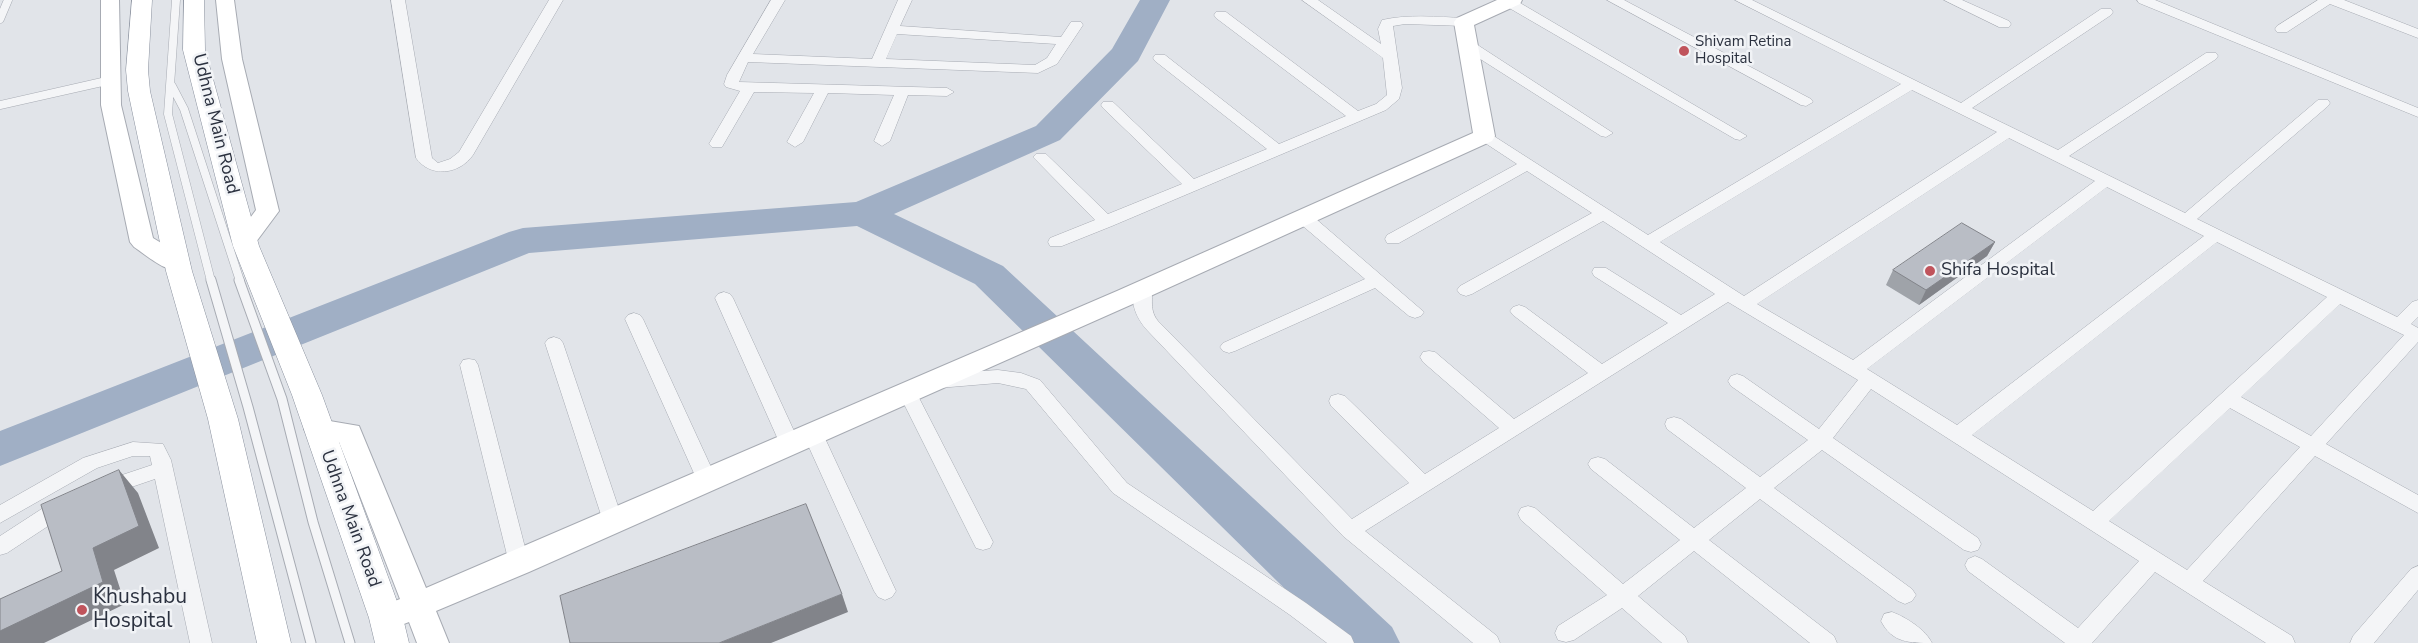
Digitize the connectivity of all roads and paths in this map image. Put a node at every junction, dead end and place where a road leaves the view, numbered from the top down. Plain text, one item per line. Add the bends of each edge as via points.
1 (8, 0) edge
2 (110, 0) edge
3 (142, 0) edge
4 (176, 0) edge
5 (194, 0) edge
6 (225, 0) edge
7 (398, 0) edge
8 (556, 0) edge
9 (778, 0) edge
10 (905, 0) edge
11 (1309, 0) edge
12 (1614, 0) edge
13 (1742, 0) edge
14 (1951, 0) edge
15 (2144, 0) edge
16 (2327, 0) edge
17 (2332, 0) edge
18 (1511, 1) edge
19 (2106, 12) dead end
20 (1222, 16) dead end
21 (0, 19) edge
22 (1464, 22) junction
23 (2004, 24) dead end
24 (1076, 25) dead end
25 (2282, 29) dead end
26 (892, 30) junction
27 (2418, 34) edge
28 (1066, 41) junction
29 (1468, 45) junction
30 (1389, 56) junction
31 (2211, 56) dead end
32 (745, 58) junction
33 (1160, 58) dead end
34 (877, 63) junction
35 (111, 80) junction
36 (1912, 84) junction
37 (172, 86) junction
38 (749, 87) junction
39 (823, 89) junction
40 (903, 90) junction
41 (947, 92) dead end
42 (1806, 102) dead end
43 (2323, 103) dead end
44 (0, 105) edge
45 (1108, 105) dead end
46 (1963, 108) junction
47 (2418, 113) edge
48 (1357, 118) junction
49 (2008, 132) junction
50 (1606, 133) dead end
51 (1484, 136) junction
52 (1740, 136) dead end
53 (882, 141) dead end
54 (796, 142) dead end
55 (717, 144) dead end
56 (1278, 150) junction
57 (1041, 156) dead end
58 (2059, 156) junction
59 (1528, 164) junction
60 (2106, 180) junction
61 (1193, 186) junction
62 (1605, 213) junction
63 (1303, 217) junction
64 (2186, 220) junction
65 (1106, 222) junction
66 (2215, 235) junction
67 (1393, 239) dead end
68 (1650, 241) junction
69 (1056, 242) dead end
70 (240, 246) junction
71 (178, 267) junction
72 (1600, 272) dead end
73 (1377, 280) junction
74 (1466, 290) dead end
75 (1134, 293) junction
76 (1728, 294) junction
77 (2338, 296) junction
78 (724, 298) dead end
79 (1746, 303) junction
80 (2418, 306) edge
81 (1519, 311) dead end
82 (1415, 312) dead end
83 (634, 319) dead end
84 (1681, 323) junction
85 (2411, 332) edge
86 (554, 343) dead end
87 (1229, 347) dead end
88 (1429, 357) dead end
89 (469, 364) dead end
90 (1601, 373) junction
91 (1861, 374) junction
92 (932, 381) junction
93 (1737, 381) dead end
94 (907, 392) junction
95 (294, 397) junction
96 (2228, 398) junction
97 (1338, 401) dead end
98 (236, 413) junction
99 (1674, 424) dead end
100 (1512, 428) junction
101 (318, 429) junction
102 (1958, 436) junction
103 (802, 439) junction
104 (1820, 440) junction
105 (2314, 447) junction
106 (1598, 464) dead end
107 (163, 469) junction
108 (707, 480) junction
109 (1423, 484) junction
110 (1760, 488) junction
111 (2418, 505) edge
112 (1528, 514) dead end
113 (0, 515) edge
114 (613, 521) junction
115 (2094, 523) junction
116 (1350, 530) junction
117 (1694, 540) junction
118 (983, 542) dead end
119 (1971, 544) dead end
120 (0, 547) edge
121 (2153, 560) junction
122 (519, 562) junction
123 (1975, 565) dead end
124 (2418, 575) edge
125 (2188, 583) junction
126 (885, 591) dead end
127 (1905, 595) dead end
128 (1623, 596) junction
129 (419, 606) junction
130 (1892, 621) dead end
131 (389, 631) edge
132 (1566, 633) dead end
133 (2079, 642) edge
134 (201, 643) edge
135 (274, 643) edge
136 (311, 643) edge
137 (350, 643) edge
138 (432, 643) edge
139 (1343, 643) edge
140 (1489, 643) edge
141 (1677, 643) edge
142 (1826, 643) edge
143 (1921, 643) edge
144 (2284, 643) edge
145 (2361, 643) edge

1 - 21 lane
2 - 35 street
3 - 71 highway via 139,91
4 - 37 lane
5 - 70 highway, Udhna Main Road via 194,50
6 - 70 street via 232,60 268,210
7 - 8 street via 424,158 433,167 457,163 465,156
9 - 32 street
10 - 26 street
11 - 30 street
12 - 42 street
13 - 36 street
14 - 23 street
15 - 47 street
16 - 25 street
17 - 27 street
18 - 22 street
18 - 52 street
19 - 46 street
20 - 48 street
22 - 29 street
22 - 30 street via 1387,23
24 - 28 street
26 - 28 street
26 - 34 street
28 - 34 street via 1052,61 1038,69
29 - 50 street
29 - 51 street
30 - 48 street via 1394,96 1381,107
31 - 58 street
32 - 34 street
32 - 38 street via 731,84
33 - 56 street
35 - 44 lane
35 - 71 street via 111,105 142,242
36 - 46 street
36 - 68 street
37 - 70 lane
37 - 98 lane via 168,114 204,258
38 - 39 street
38 - 55 street
39 - 40 street
39 - 54 street
40 - 41 street
40 - 53 street
43 - 64 street
45 - 61 street
46 - 49 street
48 - 56 street
49 - 58 street
49 - 79 street
51 - 59 street
51 - 63 street
56 - 61 street
57 - 65 street
58 - 60 street
59 - 62 street
59 - 67 street
60 - 64 street
60 - 91 street
61 - 65 street
62 - 68 street
62 - 74 street
63 - 73 street
63 - 75 street
64 - 66 street
65 - 69 street
66 - 77 street
66 - 102 street
68 - 76 street
70 - 95 highway, Udhna Main Road
71 - 98 highway
72 - 84 street
73 - 82 street
73 - 87 street
75 - 92 street
75 - 116 street via 1152,325
76 - 79 street
76 - 84 street
77 - 85 street
77 - 96 street
78 - 103 street
79 - 91 street
80 - 85 street
81 - 90 street
83 - 108 street
84 - 90 street
85 - 105 street
86 - 114 street
88 - 100 street
89 - 122 street
90 - 100 street
91 - 102 street
91 - 104 street
92 - 94 street
92 - 139 street via 998,377 1032,384 1120,488
93 - 104 street
94 - 103 street
94 - 118 street
95 - 101 highway, Udhna Main Road
95 - 137 lane via 313,522
96 - 105 street
96 - 115 street
97 - 109 street
98 - 135 highway
98 - 136 lane via 291,562
99 - 110 street
100 - 109 street
101 - 129 street via 349,433
101 - 131 highway, Udhna Main Road
102 - 115 street
103 - 108 street
103 - 126 street
104 - 110 street
104 - 119 street
105 - 111 street
105 - 125 street
106 - 117 street
107 - 113 street via 156,449 133,448 90,464
107 - 120 street via 83,496
107 - 134 street
108 - 114 street
109 - 116 street
110 - 117 street
110 - 127 street
112 - 128 street
114 - 122 street
115 - 121 street
116 - 140 street
117 - 128 street
117 - 142 street
121 - 125 street
121 - 133 street
122 - 129 street
123 - 133 street
124 - 145 street
125 - 144 street
128 - 132 street
128 - 141 street
129 - 131 street
129 - 138 street
130 - 143 street

